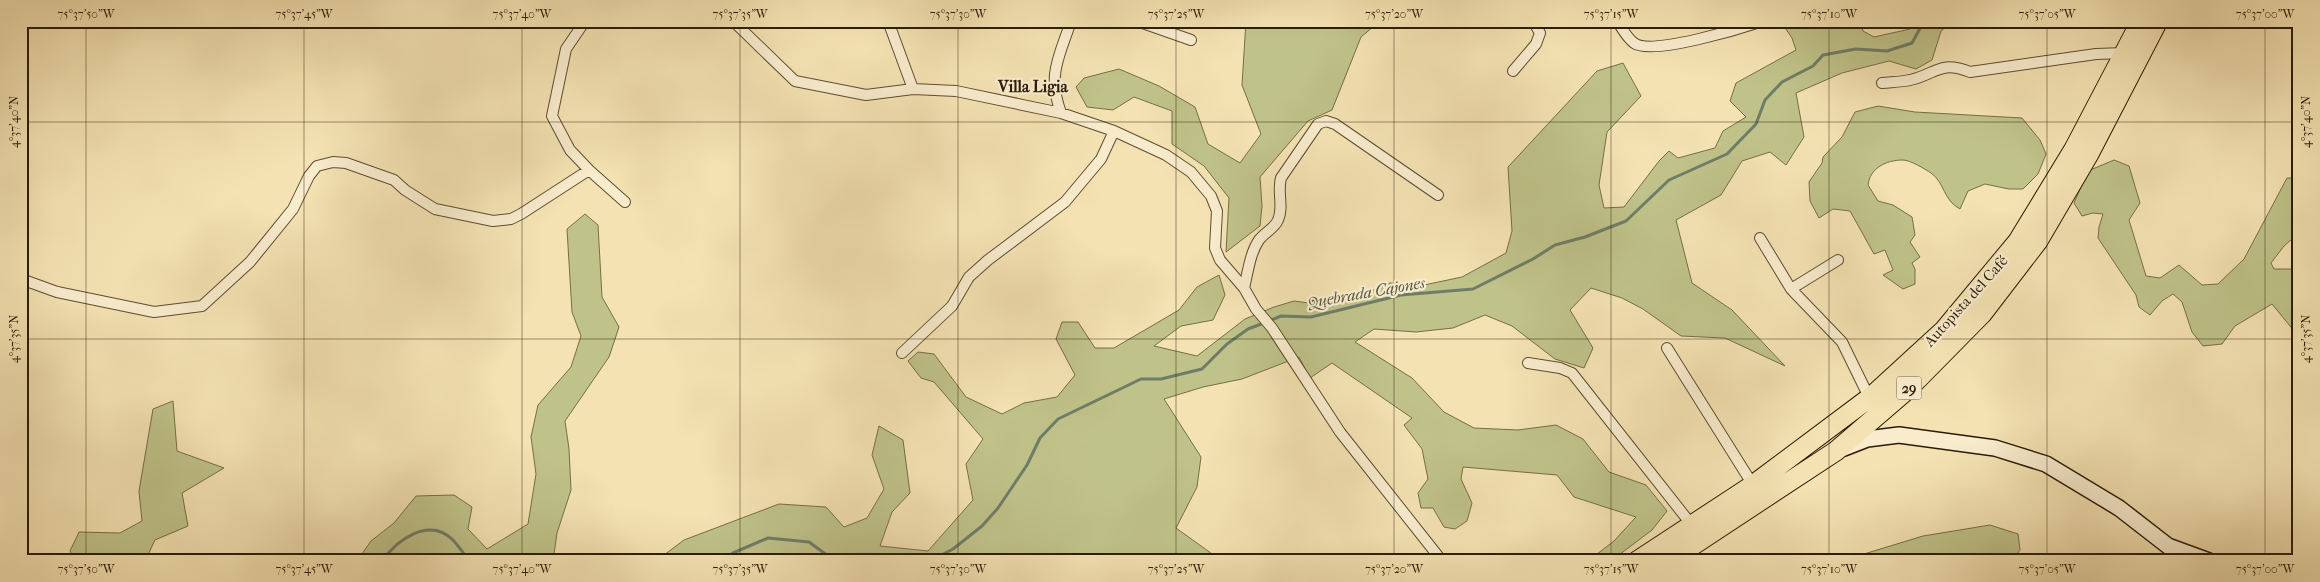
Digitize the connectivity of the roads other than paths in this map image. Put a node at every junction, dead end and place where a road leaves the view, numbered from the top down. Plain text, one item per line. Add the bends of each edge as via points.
1 (585, 21) edge
2 (733, 21) edge
3 (888, 21) edge
4 (1071, 21) edge
5 (1138, 21) edge
6 (1533, 21) edge
7 (1617, 21) edge
8 (1763, 21) edge
9 (2141, 21) edge
10 (2158, 21) edge
11 (1191, 40) dead end
12 (2124, 53) junction
13 (1513, 71) dead end
14 (1882, 83) dead end
15 (913, 89) junction
16 (1061, 113) junction
17 (1114, 131) junction
18 (589, 170) junction
19 (1438, 195) dead end
20 (625, 202) dead end
21 (1760, 238) dead end
22 (1838, 260) dead end
23 (21, 279) edge
24 (1244, 288) junction
25 (1791, 289) junction
26 (1667, 348) dead end
27 (902, 352) dead end
28 (1528, 363) dead end
29 (1872, 396) junction
30 (1836, 451) junction
31 (1753, 485) junction
32 (1691, 524) junction
33 (1442, 561) edge
34 (1637, 561) edge
35 (1669, 561) edge
36 (2209, 561) edge

1 - 18 street via 566,49 552,116 570,150
2 - 15 street via 794,81 866,95
3 - 15 street
4 - 16 street via 1053,77
5 - 11 street
6 - 13 street via 1540,33 1536,44
7 - 8 street via 1634,43 1646,47 1718,36
9 - 12 highway, Autopista del Café / 29
10 - 30 highway, Autopista del Café / 29 via 2089,154 2038,241 1961,336 1908,389
12 - 14 street via 1970,72 1953,66 1911,80
12 - 29 highway, Autopista del Café / 29 via 2074,149 2018,241 1944,330
15 - 16 street via 956,91
16 - 17 street
17 - 24 street via 1166,155 1191,172 1211,196 1217,210 1216,248 1220,260
17 - 27 street via 1101,159 1066,202 988,260 970,278 952,306
18 - 20 street
18 - 23 street via 521,214 494,222 435,208 394,180 346,164 333,162 317,166 293,208 250,262 202,306 154,312 57,292
19 - 24 street via 1335,124 1326,121 1318,124 1281,178 1278,222 1259,240 1252,254
21 - 25 street
22 - 25 street
24 - 33 street via 1340,432
25 - 29 street via 1835,333 1866,391
26 - 31 street
28 - 32 street via 1572,373
29 - 31 highway, Autopista del Café / 29
30 - 35 highway, Autopista del Café / 29
30 - 36 street via 1867,439 1892,435 1995,448 2046,464 2119,508 2168,546
31 - 32 highway, Autopista del Café / 29
32 - 34 highway, Autopista del Café / 29

